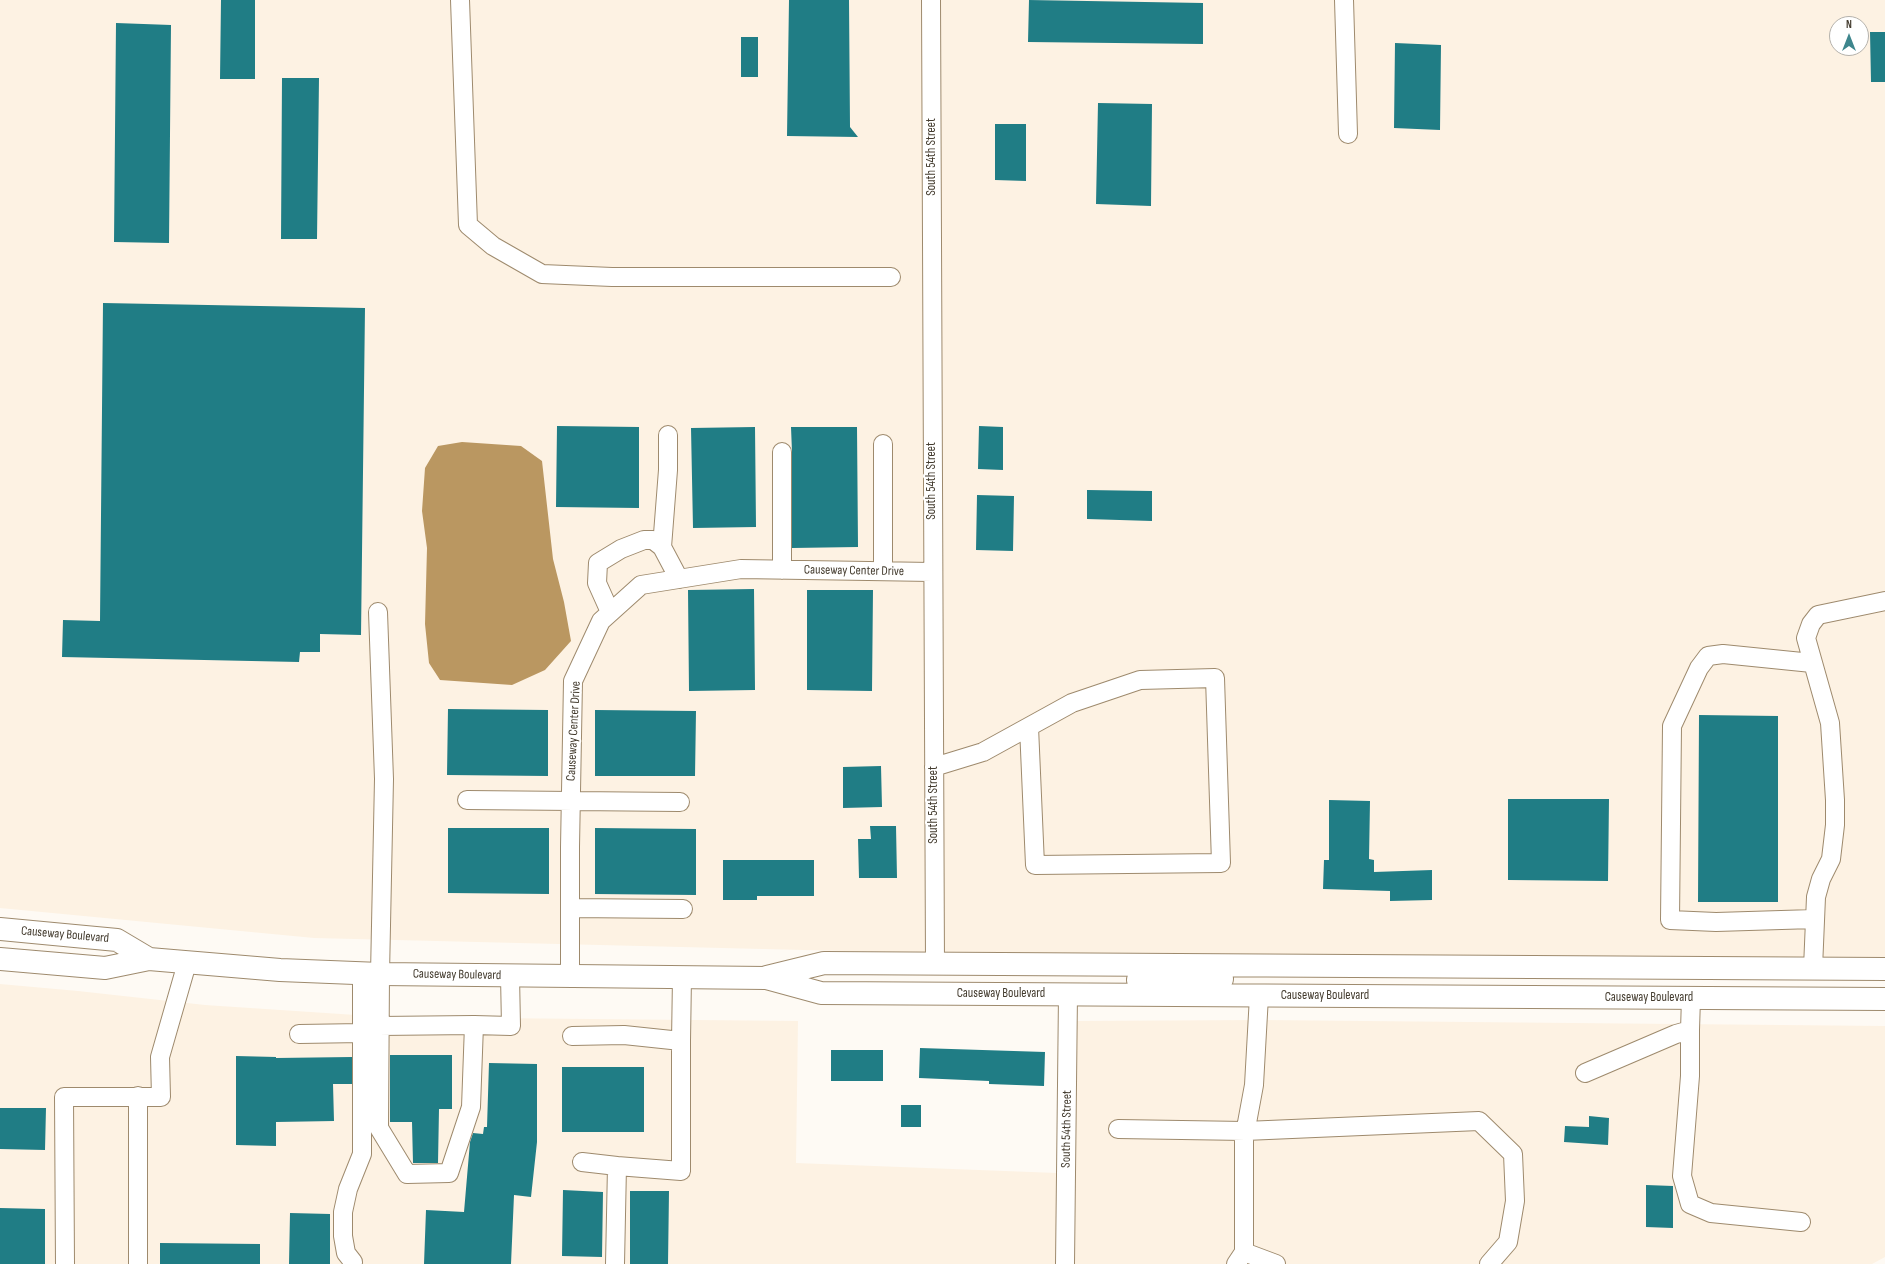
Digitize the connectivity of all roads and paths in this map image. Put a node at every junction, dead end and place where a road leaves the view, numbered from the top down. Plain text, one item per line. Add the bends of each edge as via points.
1 (460, 0) edge
2 (931, 0) edge
3 (1344, 0) edge
4 (1348, 134) dead end
5 (891, 277) dead end
6 (668, 435) dead end
7 (883, 444) dead end
8 (782, 452) dead end
9 (662, 547) junction
10 (782, 570) junction
11 (883, 571) junction
12 (932, 572) junction
13 (679, 579) junction
14 (1885, 602) edge
15 (378, 612) dead end
16 (610, 612) junction
17 (1812, 663) junction
18 (1029, 727) junction
19 (934, 767) junction
20 (467, 800) dead end
21 (571, 801) junction
22 (680, 802) dead end
23 (570, 908) junction
24 (683, 909) dead end
25 (1814, 919) junction
26 (0, 929) edge
27 (0, 959) edge
28 (148, 960) junction
29 (934, 962) junction
30 (188, 963) junction
31 (1318, 965) junction
32 (1813, 968) junction
33 (1885, 969) edge
34 (371, 974) junction
35 (510, 976) junction
36 (570, 977) junction
37 (682, 977) junction
38 (766, 978) junction
39 (1885, 984) edge
40 (804, 988) junction
41 (1068, 994) junction
42 (1259, 996) junction
43 (1551, 997) junction
44 (1691, 998) junction
45 (1885, 999) edge
46 (474, 1025) junction
47 (379, 1026) junction
48 (1690, 1030) junction
49 (362, 1033) junction
50 (299, 1034) dead end
51 (572, 1036) dead end
52 (681, 1041) junction
53 (1585, 1073) dead end
54 (138, 1096) junction
55 (1118, 1129) dead end
56 (1245, 1131) junction
57 (582, 1162) dead end
58 (617, 1166) junction
59 (1801, 1222) dead end
60 (1240, 1258) edge
61 (353, 1262) dead end
62 (65, 1264) edge
63 (138, 1264) edge
64 (615, 1264) edge
65 (1066, 1264) edge
66 (1276, 1264) edge
67 (1489, 1264) edge

1 - 5 street via 468,225 493,246 542,274 612,277
2 - 12 street, South 54th Street
3 - 4 street
6 - 9 street
7 - 11 street
8 - 10 street
9 - 13 street
9 - 16 street via 653,540 644,540 621,549 598,563 597,583
10 - 11 street, Causeway Center Drive
10 - 13 street, Causeway Center Drive via 741,569
11 - 12 street, Causeway Center Drive
12 - 19 street, South 54th Street
13 - 16 street, Causeway Center Drive via 641,585
14 - 17 street via 1818,615 1811,624 1806,638
15 - 34 street via 384,779
16 - 21 street, Causeway Center Drive via 601,621 574,681
17 - 25 street via 1830,723 1835,825 1831,859 1820,879
17 - 25 street via 1723,654 1708,656 1699,668 1672,726 1670,920 1716,922
18 - 18 street via 1072,703 1140,680 1215,678 1221,863 1035,865
18 - 19 street via 983,752
19 - 29 street, South 54th Street
20 - 21 street
21 - 22 street
21 - 23 street, Causeway Center Drive
23 - 24 street
23 - 36 street, Causeway Center Drive
25 - 32 street
26 - 28 main road, Causeway Boulevard via 117,940
27 - 28 main road, Causeway Boulevard via 105,968
28 - 30 main road, Causeway Boulevard
29 - 31 main road, Causeway Boulevard
29 - 38 main road, Causeway Boulevard via 824,963
29 - 40 main road via 929,975 920,977 845,976
30 - 34 main road, Causeway Boulevard
30 - 54 street via 160,1057 161,1097
31 - 32 main road, Causeway Boulevard
31 - 41 main road via 1307,977 1302,978 1076,981 1070,986
32 - 33 main road, Causeway Boulevard
34 - 35 main road, Causeway Boulevard
34 - 47 street
34 - 49 street
35 - 36 main road, Causeway Boulevard
35 - 46 street via 511,1026
36 - 37 main road, Causeway Boulevard
37 - 38 main road, Causeway Boulevard
37 - 52 street
38 - 40 main road, Causeway Boulevard
39 - 43 main road via 1582,982
40 - 41 main road, Causeway Boulevard via 821,993
41 - 42 main road, Causeway Boulevard
41 - 65 street, South 54th Street
42 - 43 main road, Causeway Boulevard
42 - 56 street via 1254,1085
43 - 44 main road, Causeway Boulevard
44 - 45 main road, Causeway Boulevard
44 - 48 street
46 - 47 street
46 - 47 street via 471,1107 449,1174 407,1174 379,1128
48 - 53 street
48 - 59 street via 1690,1076 1682,1176 1690,1204 1711,1213
49 - 50 street
49 - 61 street via 362,1154 348,1189 343,1212 346,1253
51 - 52 street via 624,1035
52 - 58 street via 681,1171
54 - 62 street via 64,1097
54 - 63 street
55 - 56 street
56 - 60 street
56 - 67 street via 1479,1121 1513,1154 1515,1201 1508,1242
57 - 58 street
58 - 64 street
60 - 66 street

